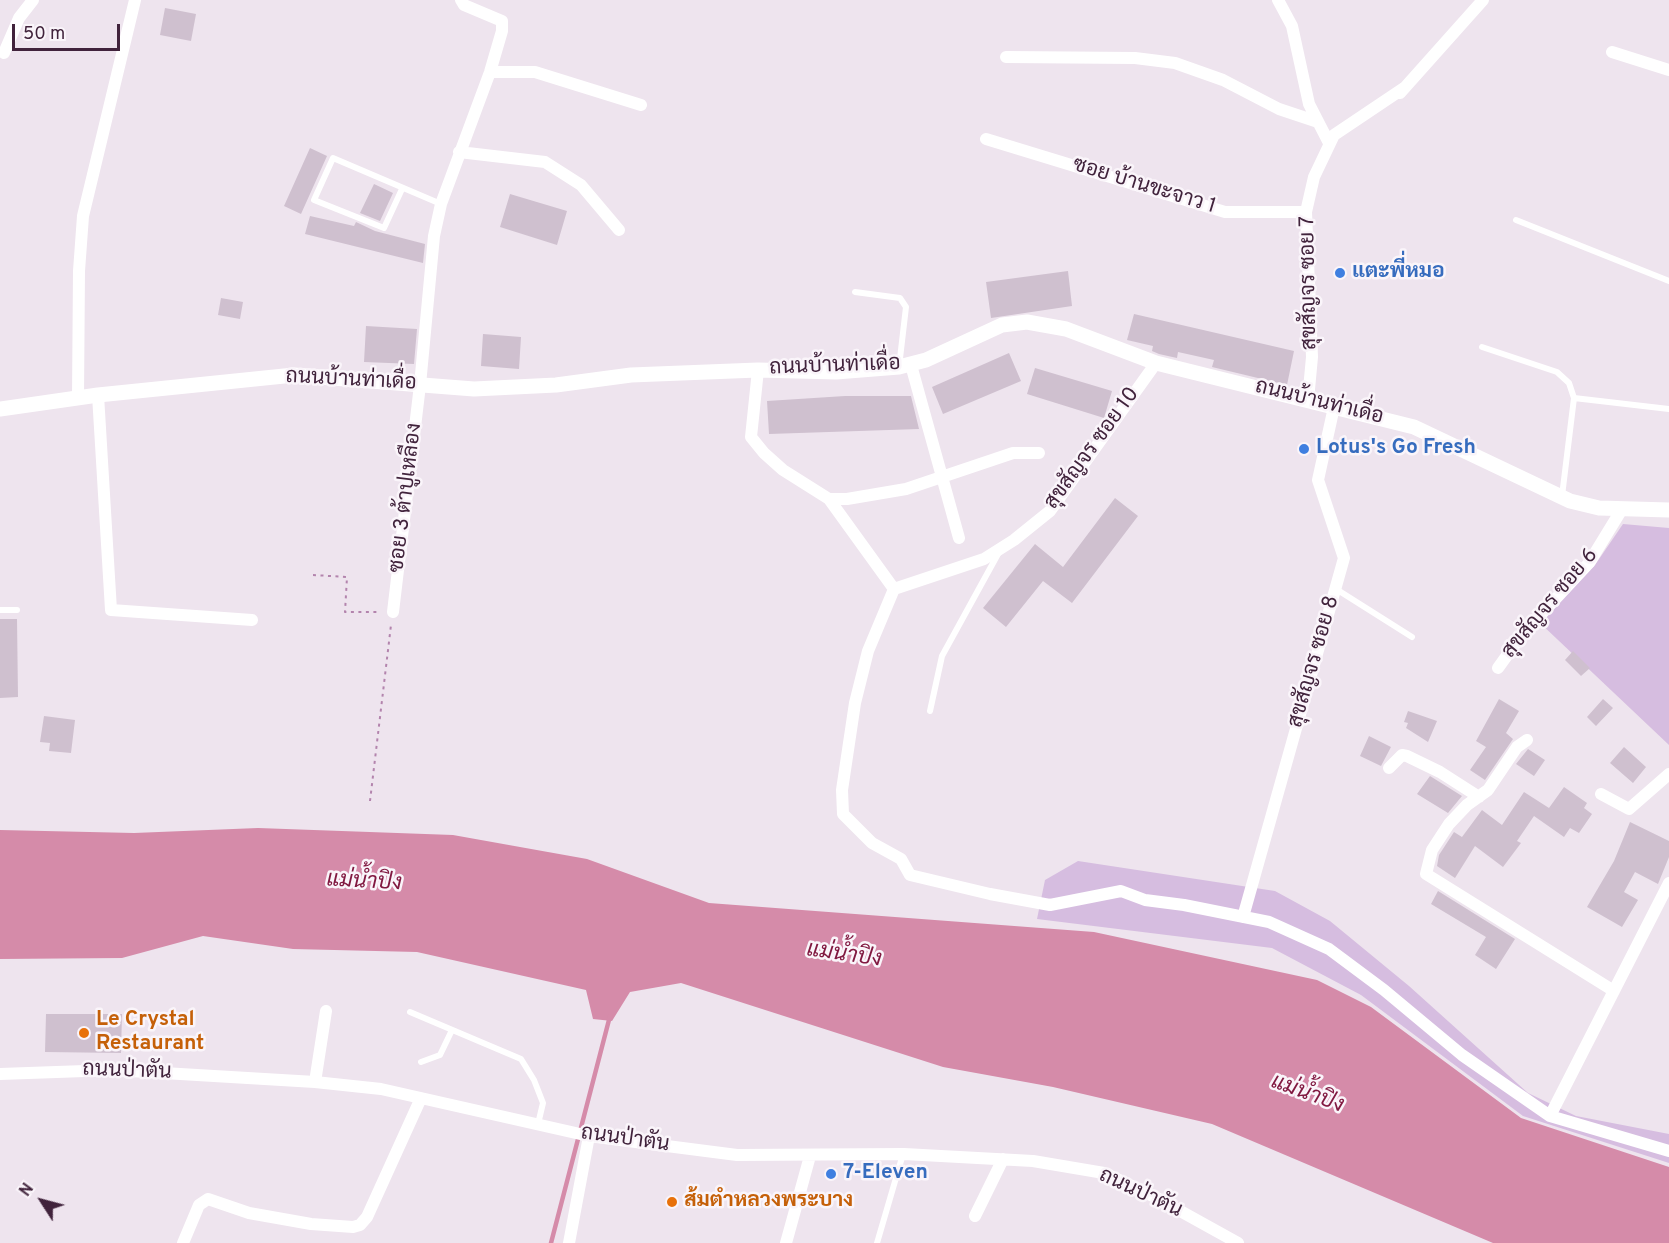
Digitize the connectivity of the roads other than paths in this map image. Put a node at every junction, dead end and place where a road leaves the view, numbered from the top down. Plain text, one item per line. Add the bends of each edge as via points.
1 (33, 0) edge
2 (135, 0) edge
3 (461, 0) edge
4 (1278, 0) edge
5 (1483, 0) edge
6 (4, 52) dead end
7 (1612, 52) dead end
8 (1006, 57) dead end
9 (1669, 70) edge
10 (490, 72) junction
11 (641, 105) dead end
12 (1318, 122) junction
13 (986, 139) dead end
14 (1329, 143) junction
15 (459, 152) junction
16 (402, 189) junction
17 (441, 204) junction
18 (1306, 212) junction
19 (1516, 220) dead end
20 (619, 230) dead end
21 (1669, 281) edge
22 (855, 292) dead end
23 (1482, 347) dead end
24 (1156, 363) junction
25 (905, 366) junction
26 (758, 370) junction
27 (420, 385) junction
28 (98, 395) junction
29 (78, 398) junction
30 (1574, 398) junction
31 (1308, 400) junction
32 (1334, 407) junction
33 (0, 409) edge
34 (1669, 409) edge
35 (1039, 453) dead end
36 (940, 478) junction
37 (1562, 497) junction
38 (829, 499) junction
39 (1622, 508) junction
40 (1669, 510) edge
41 (959, 538) dead end
42 (1001, 548) junction
43 (894, 589) junction
44 (1335, 589) junction
45 (0, 610) edge
46 (16, 610) dead end
47 (393, 612) road end
48 (252, 620) dead end
49 (1412, 637) dead end
50 (1498, 668) dead end
51 (930, 711) dead end
52 (1527, 740) dead end
53 (1389, 768) dead end
54 (1669, 774) edge
55 (1601, 794) dead end
56 (1479, 797) junction
57 (1669, 883) edge
58 (1243, 917) junction
59 (1614, 991) junction
60 (326, 1011) dead end
61 (410, 1012) dead end
62 (452, 1030) junction
63 (421, 1062) dead end
64 (0, 1074) edge
65 (315, 1082) junction
66 (421, 1098) junction
67 (1550, 1116) junction
68 (538, 1125) junction
69 (589, 1136) junction
70 (1669, 1151) edge
71 (904, 1154) junction
72 (810, 1155) junction
73 (1003, 1159) junction
74 (975, 1216) dead end
75 (183, 1243) edge
76 (569, 1243) edge
77 (786, 1243) edge
78 (877, 1243) edge
79 (1238, 1243) edge

1 - 6 street via 19,18
2 - 29 street via 83,216
3 - 10 street, ซอย 3 ต้าปูเหลือง via 464,5 502,21
4 - 12 street via 1292,26 1309,104
5 - 14 street via 1392,103 1338,142
7 - 9 street
8 - 12 street via 1135,58 1175,63
10 - 11 street via 535,72
10 - 15 street, ซอย 3 ต้าปูเหลือง
12 - 14 street
13 - 18 street, ซอย บ้านขะจาว 1 via 1225,212
14 - 18 street, สุขสัญจร ซอย 7 via 1314,177
15 - 17 street, ซอย 3 ต้าปูเหลือง
15 - 20 street via 545,162 581,185
16 - 16 lane via 384,228 314,200 333,158
16 - 17 lane
17 - 27 street, ซอย 3 ต้าปูเหลือง via 434,236
18 - 31 street, สุขสัญจร ซอย 7 via 1312,357
19 - 21 lane
22 - 25 lane via 900,298 906,307
23 - 30 lane via 1557,372 1569,383
24 - 25 street, ถนนบ้านท่าเดื่อ via 1066,329 1027,322 1002,325
24 - 31 street, ถนนบ้านท่าเดื่อ
24 - 42 street, สุขสัญจร ซอย 10 via 1050,511
25 - 26 street, ถนนบ้านท่าเดื่อ via 836,372
25 - 36 street
26 - 27 street, ถนนบ้านท่าเดื่อ via 631,375 556,385
26 - 38 street via 751,437 783,470
27 - 28 street, ถนนบ้านท่าเดื่อ via 294,375
27 - 47 street, ซอย 3 ต้าปูเหลือง
28 - 29 street, ถนนบ้านท่าเดื่อ
28 - 48 street via 111,610
29 - 33 street, ถนนบ้านท่าเดื่อ
30 - 34 lane
30 - 37 lane
31 - 32 street, ถนนบ้านท่าเดื่อ
32 - 37 street, ถนนบ้านท่าเดื่อ via 1414,427
32 - 44 street, สุขสัญจร ซอย 8 via 1318,480 1344,558
35 - 36 street via 1013,453
36 - 38 street via 906,489
36 - 41 street
37 - 39 street, ถนนบ้านท่าเดื่อ via 1599,508
38 - 43 street
39 - 40 street, ถนนบ้านท่าเดื่อ
39 - 50 street, สุขสัญจร ซอย 6 via 1589,563 1521,636
42 - 43 street, สุขสัญจร ซอย 10 via 984,559
42 - 51 lane via 942,656
43 - 58 street via 868,651 855,703 842,790 843,814 872,843 901,859 909,875 933,882 1050,904 1122,891 1145,900
44 - 49 lane
44 - 58 street, สุขสัญจร ซอย 8
45 - 46 lane
52 - 56 street via 1520,743
53 - 56 street via 1402,755 1407,756
54 - 55 street via 1630,808
56 - 59 street via 1449,824 1432,850 1426,874
57 - 59 street
58 - 67 street via 1269,922 1329,949 1462,1055
59 - 67 street
60 - 65 street
61 - 62 lane
62 - 63 lane via 440,1055
62 - 68 lane via 520,1059 543,1103
64 - 65 street, ถนนป่าตัน via 113,1070
65 - 66 street, ถนนป่าตัน
66 - 68 street, ถนนป่าตัน
66 - 75 street via 360,1225 311,1224 249,1213 208,1198 199,1205
67 - 70 street
68 - 69 street, ถนนป่าตัน
69 - 72 street, ถนนป่าตัน via 737,1155
69 - 76 street
71 - 72 street, ถนนป่าตัน
71 - 73 street, ถนนป่าตัน
71 - 78 lane
72 - 77 street
73 - 74 street
73 - 79 street, ถนนป่าตัน via 1104,1173

